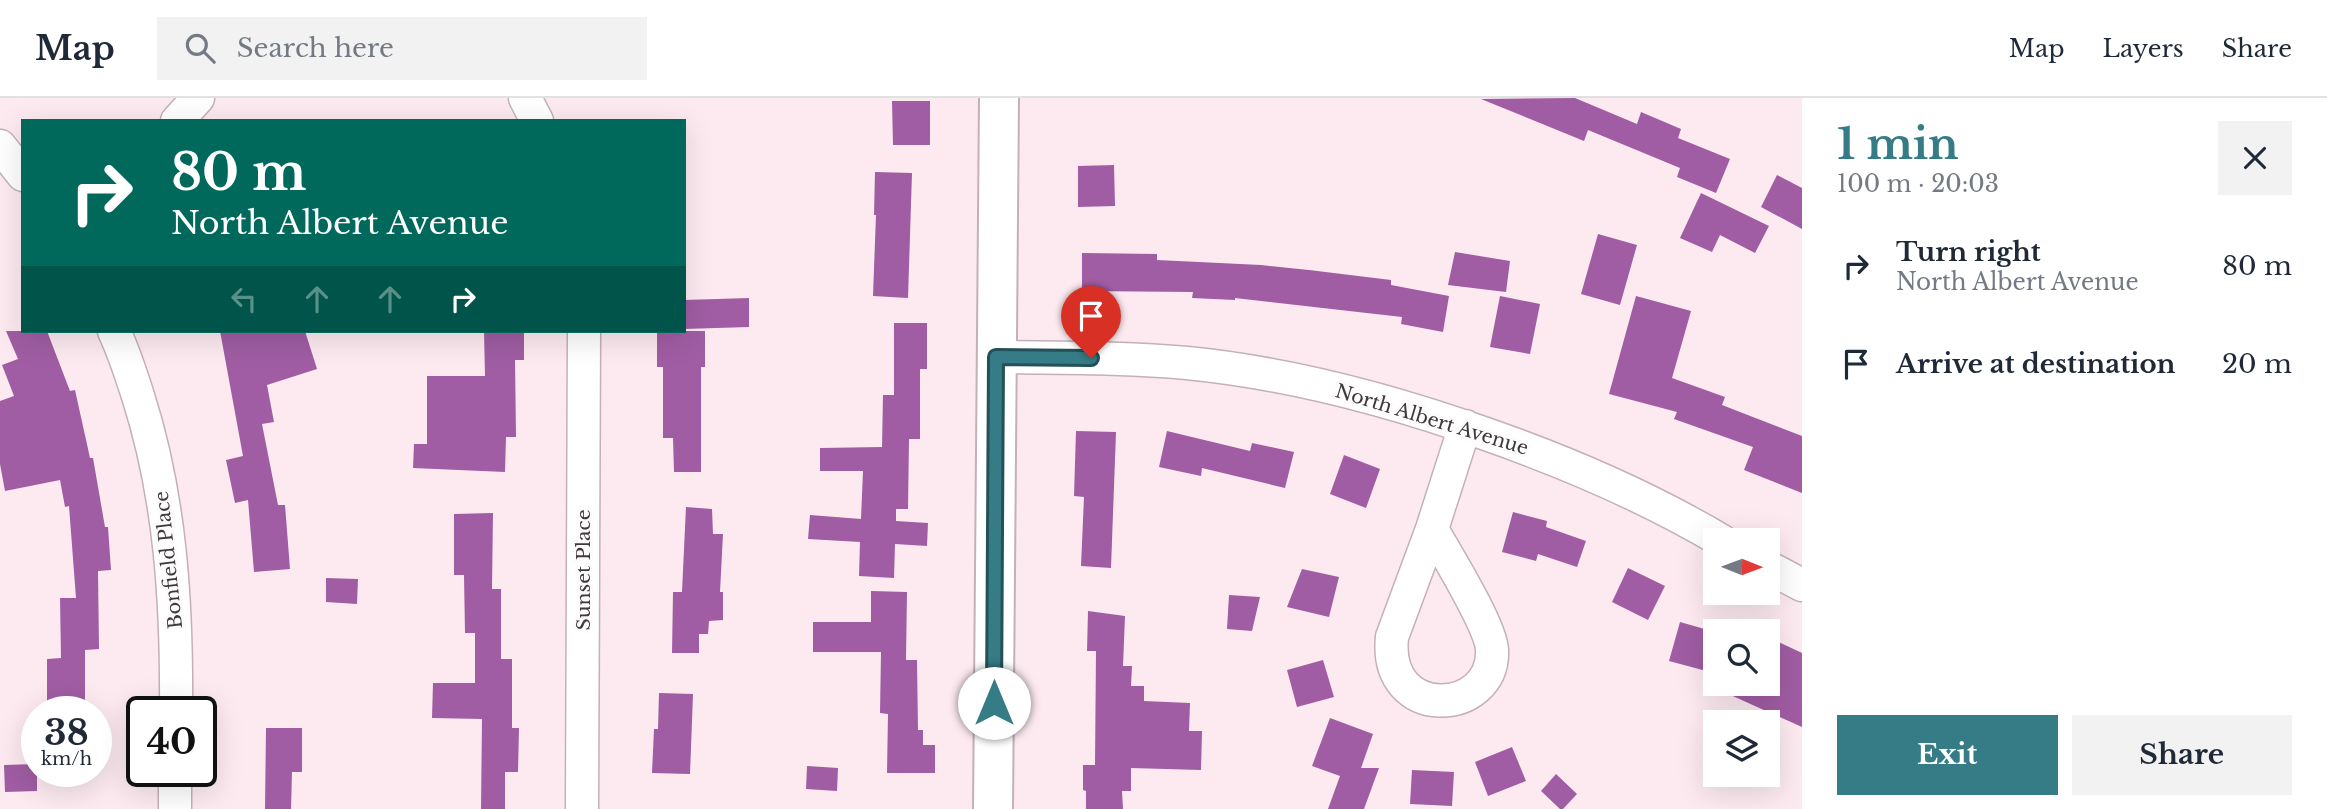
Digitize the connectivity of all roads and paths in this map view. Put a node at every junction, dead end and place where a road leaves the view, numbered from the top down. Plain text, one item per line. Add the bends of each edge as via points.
1 (198, 98) edge
2 (524, 98) edge
3 (999, 98) edge
4 (179, 119) edge
5 (536, 119) edge
6 (0, 146) edge
7 (21, 172) edge
8 (115, 333) edge
9 (584, 333) edge
10 (996, 357) junction
11 (1465, 426) junction
12 (1432, 529) junction
13 (1703, 530) edge
14 (1780, 574) edge
15 (1802, 586) edge
16 (176, 696) edge
17 (175, 787) edge
18 (175, 809) edge
19 (582, 809) edge
20 (993, 809) edge

1 - 4 street
2 - 5 street
3 - 10 street
6 - 7 street
8 - 16 street, Bonfield Place via 149,429 167,514 175,598
9 - 19 street, Sunset Place
10 - 11 street, North Albert Avenue via 1115,358 1259,373 1346,391
10 - 20 street
11 - 12 street
11 - 13 street, North Albert Avenue via 1622,487
12 - 12 street via 1487,629 1492,650 1490,668 1480,684 1466,696 1440,702 1406,687 1395,673 1390,655 1392,637
14 - 15 street
17 - 18 street

